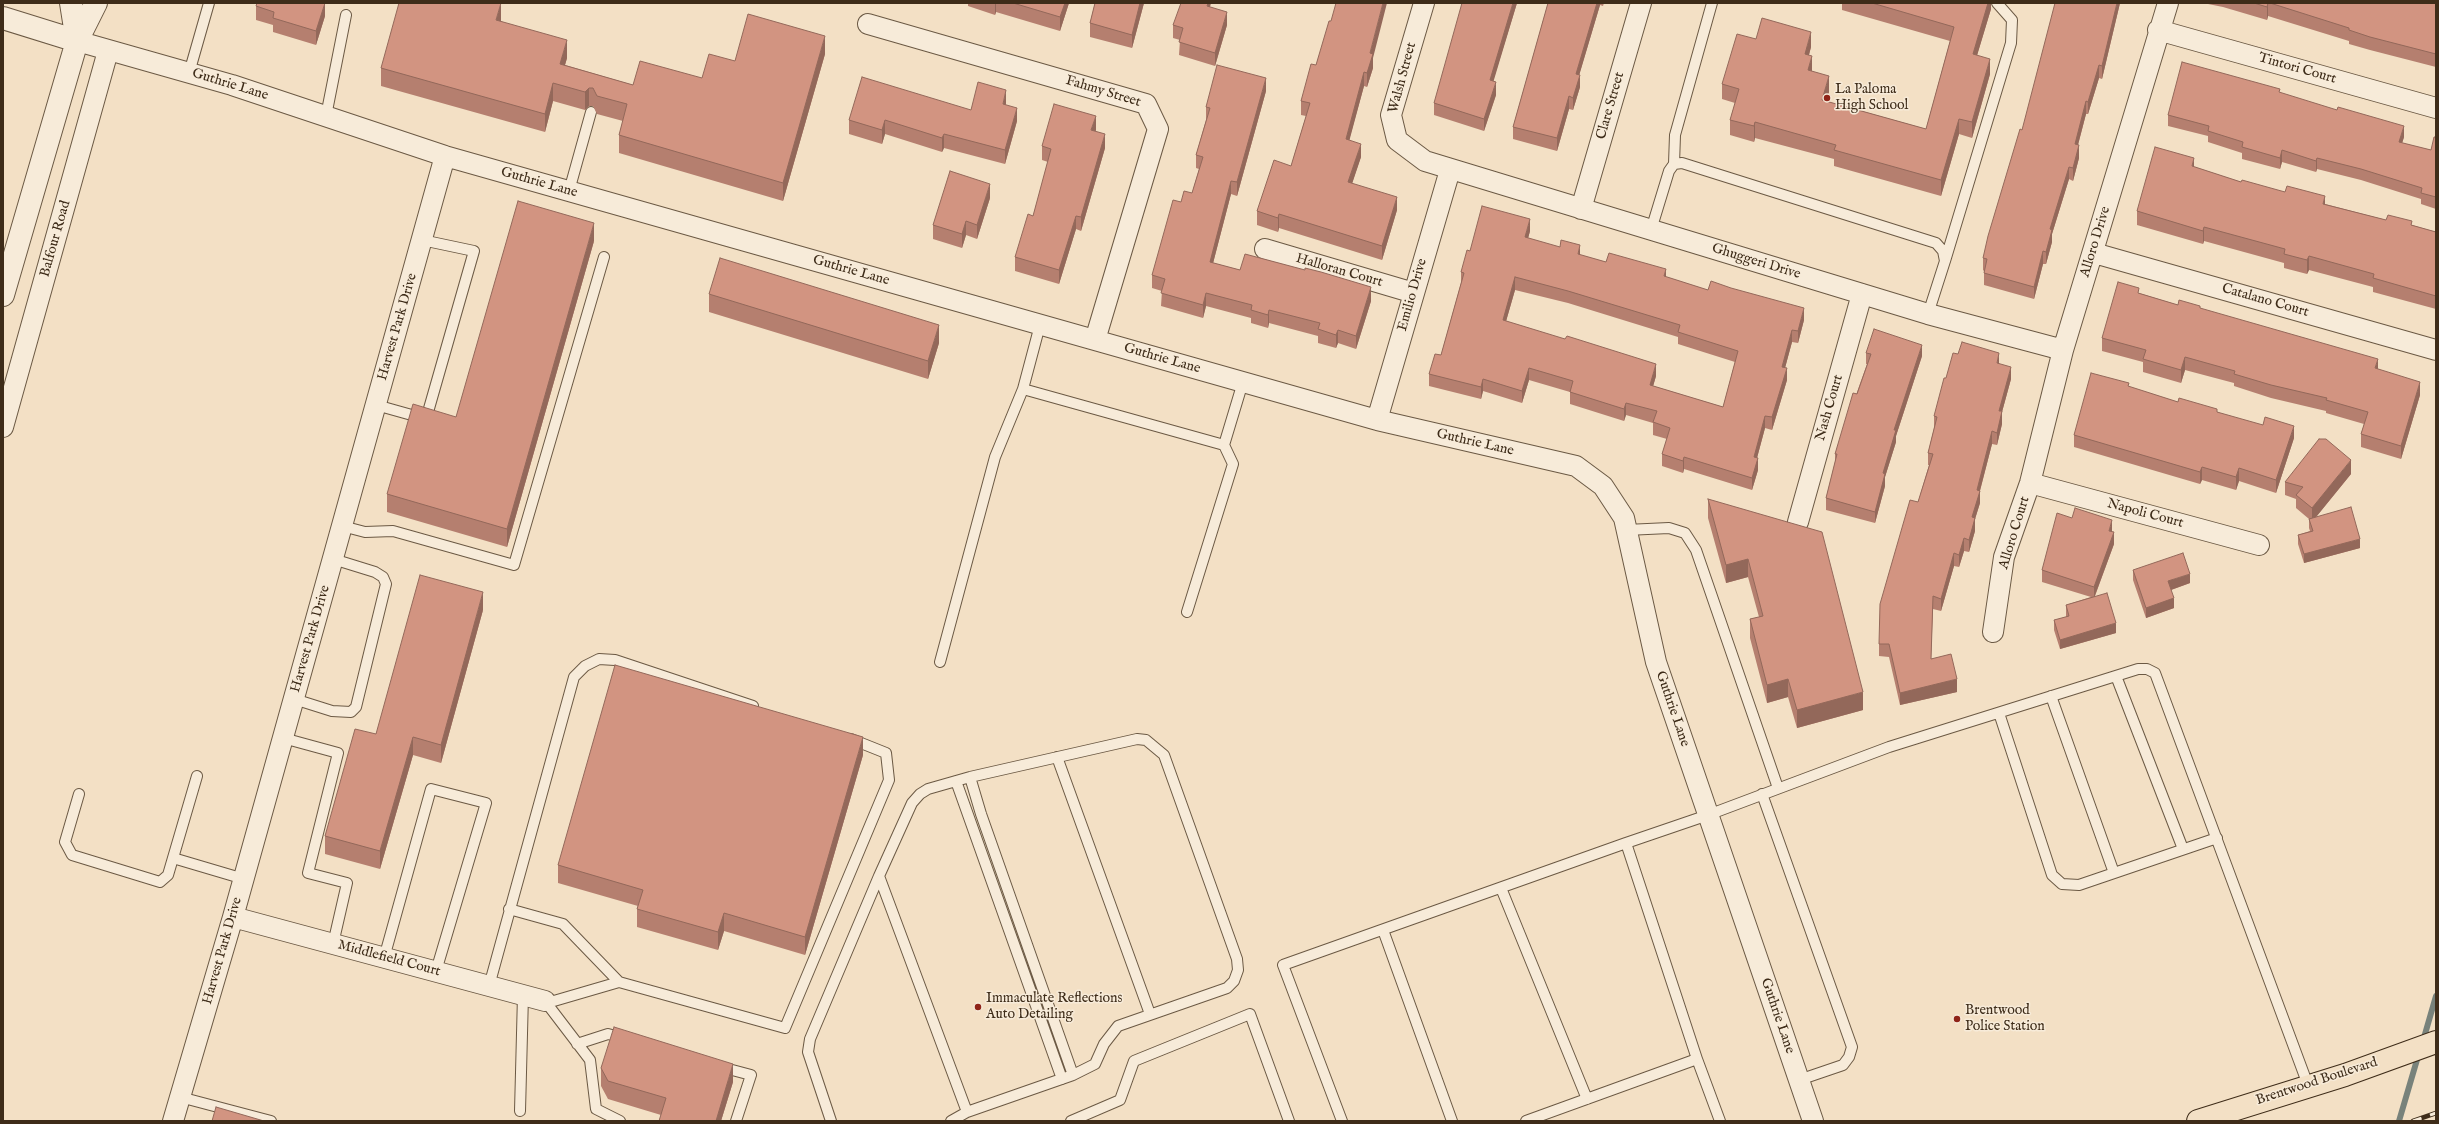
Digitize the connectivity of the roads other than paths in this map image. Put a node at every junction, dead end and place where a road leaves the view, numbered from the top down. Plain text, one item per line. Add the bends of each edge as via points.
1 (71, 3) edge
2 (96, 3) edge
3 (209, 3) edge
4 (1424, 3) edge
5 (1641, 3) edge
6 (1712, 3) edge
7 (1997, 3) edge
8 (2168, 3) edge
9 (346, 15) dead end
10 (3, 18) edge
11 (868, 24) dead end
12 (2158, 30) junction
13 (77, 41) junction
14 (108, 51) junction
15 (189, 73) junction
16 (2436, 108) edge
17 (591, 112) dead end
18 (326, 116) junction
19 (445, 156) junction
20 (1674, 164) junction
21 (1450, 170) junction
22 (569, 191) junction
23 (1581, 209) junction
24 (1651, 230) junction
25 (422, 240) junction
26 (1265, 249) dead end
27 (2094, 253) junction
28 (604, 257) dead end
29 (1944, 261) junction
30 (1414, 293) junction
31 (1862, 294) junction
32 (3, 295) edge
33 (1928, 314) junction
34 (1040, 325) junction
35 (1095, 340) junction
36 (2063, 350) junction
37 (2436, 350) edge
38 (1243, 382) junction
39 (1023, 389) junction
40 (376, 405) junction
41 (1377, 420) junction
42 (3, 427) edge
43 (1224, 445) junction
44 (2030, 483) junction
45 (1798, 522) dead end
46 (342, 526) junction
47 (1626, 530) junction
48 (2259, 545) dead end
49 (333, 559) junction
50 (1187, 612) dead end
51 (1994, 632) dead end
52 (940, 662) dead end
53 (2116, 676) junction
54 (2051, 696) junction
55 (294, 699) junction
56 (764, 709) edge
57 (1998, 712) junction
58 (838, 734) edge
59 (283, 738) junction
60 (1057, 757) junction
61 (197, 776) dead end
62 (970, 778) junction
63 (956, 781) junction
64 (1778, 788) junction
65 (79, 794) dead end
66 (1762, 794) junction
67 (1708, 815) junction
68 (2217, 838) junction
69 (1626, 843) junction
70 (2183, 849) junction
71 (173, 858) junction
72 (2114, 873) junction
73 (879, 876) junction
74 (244, 879) junction
75 (1501, 888) junction
76 (509, 909) junction
77 (233, 917) junction
78 (1383, 930) junction
79 (333, 944) junction
80 (384, 958) junction
81 (436, 972) junction
82 (619, 982) junction
83 (489, 986) junction
84 (523, 995) junction
85 (546, 1002) junction
86 (1150, 1014) junction
87 (631, 1040) edge
88 (2436, 1042) edge
89 (577, 1044) junction
90 (1697, 1059) junction
91 (713, 1064) edge
92 (1073, 1074) junction
93 (1062, 1079) junction
94 (1799, 1080) junction
95 (2308, 1085) junction
96 (180, 1097) junction
97 (1587, 1099) junction
98 (520, 1111) dead end
99 (966, 1112) junction
100 (173, 1121) edge
101 (271, 1121) edge
102 (620, 1121) edge
103 (736, 1121) edge
104 (831, 1121) edge
105 (951, 1121) edge
106 (1071, 1121) edge
107 (1289, 1121) edge
108 (1342, 1121) edge
109 (1452, 1121) edge
110 (1526, 1121) edge
111 (1720, 1121) edge
112 (1813, 1121) edge
113 (2198, 1121) edge

1 - 13 street
2 - 13 street
3 - 15 lane
4 - 21 street, Walsh Street via 1391,115 1397,140 1425,161
5 - 23 street, Clare Street
6 - 20 lane via 1675,135
7 - 29 lane via 2012,20 2011,43
8 - 12 street, Alloro Drive
9 - 18 lane
10 - 13 street
11 - 35 street, Fahmy Street via 1146,104 1158,129
12 - 16 street, Tintori Court
12 - 27 street, Alloro Drive
13 - 14 street, Guthrie Lane
13 - 32 street
14 - 15 street, Guthrie Lane
14 - 42 street, Balfour Road
15 - 18 street, Guthrie Lane
17 - 22 lane
18 - 19 street, Guthrie Lane
19 - 22 street, Guthrie Lane
19 - 25 street, Harvest Park Drive
20 - 24 lane via 1663,188
20 - 29 lane via 1682,163 1927,239 1936,243 1943,251
21 - 23 street, Ghuggeri Drive
21 - 30 street, Emilio Drive
22 - 34 street, Guthrie Lane
23 - 24 street, Ghuggeri Drive
24 - 31 street, Ghuggeri Drive
25 - 40 street, Harvest Park Drive
25 - 40 lane via 474,251 426,419
26 - 30 street, Halloran Court
27 - 36 street, Alloro Drive
27 - 37 street, Catalano Court
28 - 46 lane via 514,566 393,531 365,532
29 - 33 lane
30 - 41 street, Emilio Drive
31 - 33 street, Ghuggeri Drive
31 - 45 street, Nash Court
33 - 36 street, Ghuggeri Drive
34 - 35 street, Guthrie Lane
34 - 39 lane
35 - 38 street, Guthrie Lane
36 - 44 street, Alloro Drive
38 - 41 street, Guthrie Lane
38 - 43 lane
39 - 43 lane
39 - 52 lane via 995,457
40 - 46 street, Harvest Park Drive
41 - 47 street, Guthrie Lane via 1576,466 1603,486 1624,518
43 - 50 lane via 1233,464
44 - 48 street, Napoli Court
44 - 51 street, Alloro Court via 2004,557
46 - 49 street, Harvest Park Drive
47 - 64 lane via 1669,528 1685,533 1696,550
47 - 67 street, Guthrie Lane via 1656,662
49 - 55 street, Harvest Park Drive
49 - 55 lane via 376,572 383,577 386,584 356,707 351,712 332,711
53 - 54 lane
53 - 68 lane via 2138,669 2156,673
53 - 70 lane
54 - 57 lane
54 - 72 lane
55 - 59 street, Harvest Park Drive
56 - 76 lane via 616,660 599,659 585,666 574,678 567,698
57 - 64 lane via 1889,747
57 - 72 lane via 2052,875 2062,884 2079,885
58 - 82 lane via 886,753 889,780 785,1028
59 - 74 street, Harvest Park Drive
59 - 79 lane via 338,753 308,873 347,883
60 - 62 lane
60 - 86 lane
60 - 86 lane via 1137,739 1146,740 1164,755 1237,959 1238,970 1234,981 1227,988
61 - 71 lane
62 - 63 lane
62 - 92 lane via 980,814
63 - 73 lane via 928,789 916,799
63 - 93 lane
64 - 66 lane
65 - 71 lane via 65,842 72,855 160,882 168,875
66 - 67 lane
66 - 94 lane via 1852,1047 1843,1065
67 - 69 lane
67 - 94 street, Guthrie Lane
68 - 70 lane
68 - 95 lane
69 - 75 lane
69 - 90 lane
70 - 72 lane
71 - 74 lane
73 - 99 lane
73 - 104 lane via 810,1039 808,1052
74 - 77 street, Harvest Park Drive
75 - 78 lane
75 - 97 lane
76 - 82 lane via 563,924
76 - 83 lane
77 - 79 street, Middlefield Court
77 - 96 street, Harvest Park Drive
78 - 108 lane via 1283,965
78 - 109 lane
79 - 80 street, Middlefield Court
80 - 81 street, Middlefield Court
80 - 81 lane via 431,790 486,803
81 - 83 street, Middlefield Court
82 - 85 lane
83 - 84 street, Middlefield Court
84 - 85 street, Middlefield Court
84 - 98 lane
85 - 89 lane
86 - 92 lane via 1118,1026 1104,1044 1095,1064
87 - 89 lane via 608,1034
88 - 95 main road, Brentwood Boulevard via 2345,1075
89 - 102 lane via 590,1060 596,1109
90 - 97 lane
90 - 111 lane
91 - 103 lane via 751,1075
92 - 93 lane
93 - 99 lane
94 - 112 street, Guthrie Lane
95 - 113 main road, Brentwood Boulevard
96 - 100 street, Harvest Park Drive
96 - 101 lane
97 - 110 lane
99 - 105 lane
106 - 107 lane via 1120,1100 1134,1061 1250,1014

